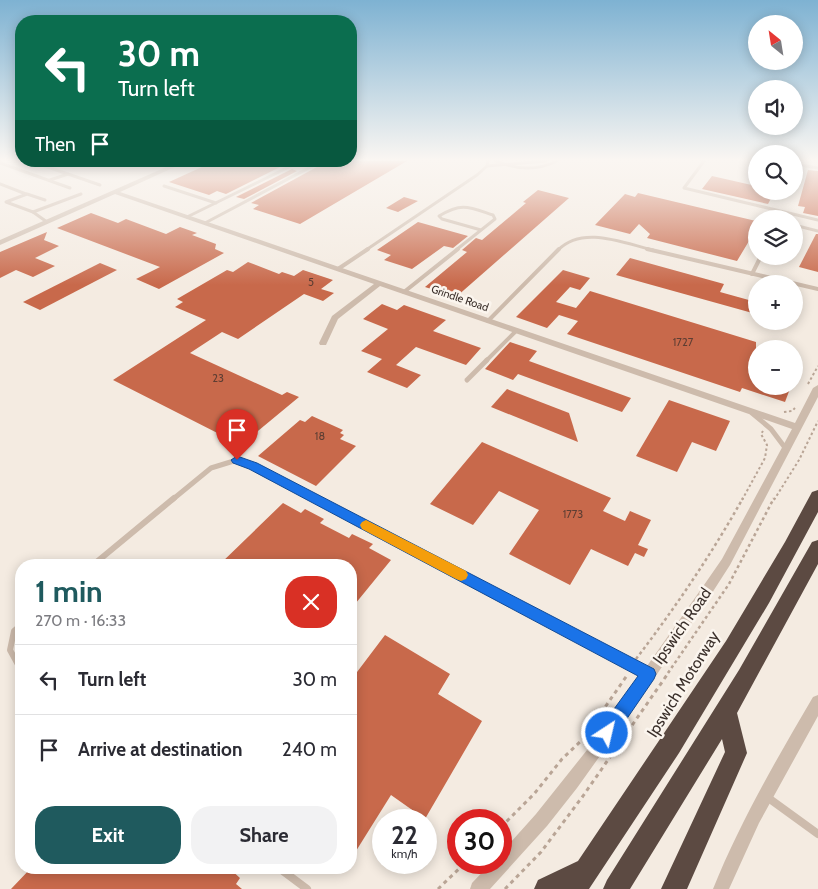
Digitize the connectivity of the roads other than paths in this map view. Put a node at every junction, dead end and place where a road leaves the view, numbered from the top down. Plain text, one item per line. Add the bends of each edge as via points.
1 (7, 202) edge
2 (58, 202) edge
3 (91, 202) edge
4 (145, 202) edge
5 (245, 202) edge
6 (437, 202) edge
7 (745, 202) edge
8 (216, 203) edge
9 (33, 212) junction
10 (187, 217) junction
11 (818, 220) edge
12 (47, 222) junction
13 (205, 224) junction
14 (803, 227) edge
15 (481, 230) junction
16 (818, 231) edge
17 (0, 243) edge
18 (756, 265) edge
19 (338, 268) junction
20 (752, 274) junction
21 (379, 283) junction
22 (818, 289) edge
23 (404, 292) junction
24 (488, 321) junction
25 (516, 331) junction
26 (323, 342) dead end
27 (467, 380) dead end
28 (818, 388) edge
29 (750, 411) junction
30 (797, 427) junction
31 (786, 449) junction
32 (818, 496) edge
33 (818, 546) edge
34 (100, 559) edge
35 (15, 630) edge
36 (15, 659) edge
37 (648, 674) junction
38 (818, 702) edge
39 (726, 713) junction
40 (765, 795) junction
41 (818, 834) edge
42 (287, 874) edge
43 (580, 880) edge
44 (307, 889) edge
45 (478, 889) edge
46 (547, 889) edge
47 (616, 889) edge
48 (674, 889) edge
49 (721, 889) edge

1 - 9 lane
2 - 9 lane
3 - 12 street
4 - 10 street, Grindle Road
5 - 13 lane
6 - 19 lane
7 - 11 lane
8 - 10 lane
9 - 12 lane
10 - 13 street, Grindle Road
12 - 17 street
13 - 19 street, Grindle Road
14 - 16 lane
15 - 15 lane via 495,219 494,216 461,205 453,206 440,216 442,220
15 - 23 lane
18 - 20 lane
19 - 21 street, Grindle Road
20 - 22 lane
20 - 24 lane via 596,237 581,238 563,245
21 - 23 street, Grindle Road
21 - 26 street via 335,318
23 - 24 street, Grindle Road
24 - 25 street, Grindle Road
25 - 27 lane
25 - 29 street, Grindle Road
28 - 30 street, Ipswich Road
29 - 30 street, Grindle Road
29 - 31 lane via 771,429
30 - 31 street, Ipswich Road
31 - 37 street, Ipswich Road via 726,562
32 - 43 highway, Ipswich Motorway via 731,650
33 - 39 highway
34 - 37 lane via 211,468 237,460
35 - 36 lane via 10,650
37 - 45 street, Ipswich Road via 538,827
38 - 40 street
39 - 47 highway
39 - 48 highway via 736,753
40 - 41 lane
40 - 49 street
42 - 44 lane
43 - 46 highway

